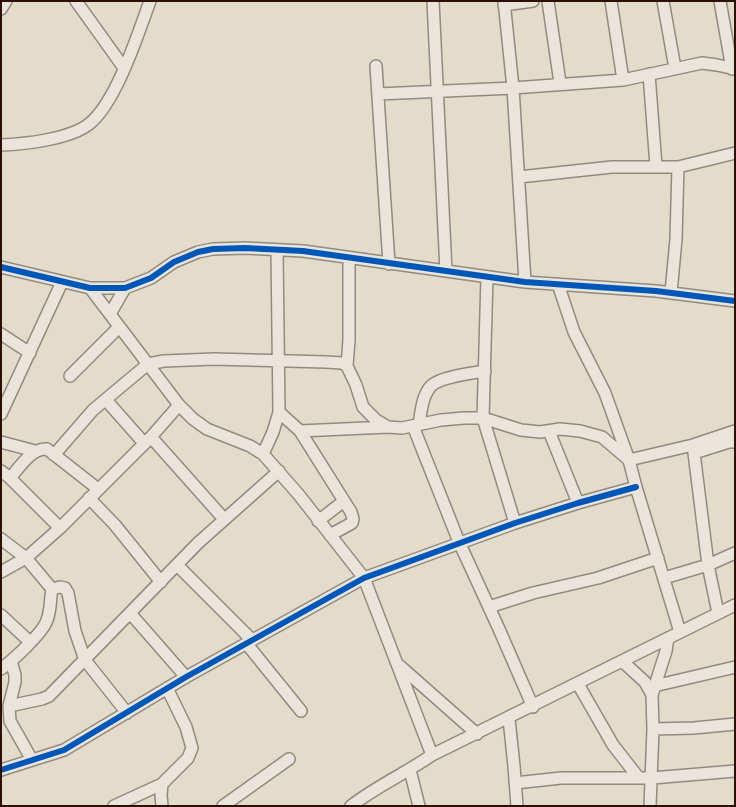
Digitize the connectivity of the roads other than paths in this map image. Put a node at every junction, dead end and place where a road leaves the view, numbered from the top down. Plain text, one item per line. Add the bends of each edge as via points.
1 (6, 1) edge
2 (76, 1) edge
3 (150, 1) edge
4 (433, 1) edge
5 (533, 1) edge
6 (548, 1) edge
7 (611, 1) edge
8 (663, 1) edge
9 (720, 1) edge
10 (504, 3) edge
11 (1, 9) edge
12 (376, 66) dead end
13 (124, 68) junction
14 (675, 68) junction
15 (734, 69) edge
16 (649, 74) junction
17 (623, 80) junction
18 (560, 84) junction
19 (513, 88) junction
20 (437, 90) junction
21 (378, 94) junction
22 (1, 145) edge
23 (735, 153) edge
24 (656, 166) junction
25 (678, 167) junction
26 (519, 178) junction
27 (278, 250) junction
28 (349, 258) junction
29 (389, 264) junction
30 (1, 267) edge
31 (446, 271) junction
32 (487, 277) junction
33 (62, 282) junction
34 (525, 282) junction
35 (558, 284) junction
36 (90, 288) junction
37 (126, 288) junction
38 (671, 293) junction
39 (735, 302) edge
40 (110, 314) junction
41 (120, 327) junction
42 (1, 334) edge
43 (30, 353) junction
44 (279, 362) junction
45 (148, 364) junction
46 (347, 366) junction
47 (485, 370) junction
48 (70, 376) dead end
49 (106, 400) junction
50 (179, 405) junction
51 (279, 412) junction
52 (1, 414) edge
53 (483, 418) junction
54 (416, 425) junction
55 (388, 427) junction
56 (300, 430) junction
57 (549, 431) junction
58 (734, 433) edge
59 (148, 440) junction
60 (1, 442) edge
61 (694, 449) junction
62 (35, 451) junction
63 (264, 454) junction
64 (54, 455) junction
65 (629, 460) junction
66 (279, 471) junction
67 (6, 475) edge
68 (636, 487) junction
69 (98, 489) junction
70 (89, 498) junction
71 (344, 501) junction
72 (578, 503) junction
73 (224, 519) junction
74 (318, 521) junction
75 (515, 522) junction
76 (60, 528) junction
77 (330, 535) junction
78 (1, 539) edge
79 (459, 542) junction
80 (735, 553) edge
81 (26, 558) junction
82 (658, 558) junction
83 (177, 565) junction
84 (708, 565) junction
85 (1, 572) edge
86 (364, 578) junction
87 (664, 578) junction
88 (161, 582) junction
89 (52, 589) junction
90 (735, 605) edge
91 (489, 606) junction
92 (130, 613) junction
93 (718, 613) junction
94 (1, 615) edge
95 (680, 632) junction
96 (668, 638) junction
97 (249, 641) junction
98 (30, 642) junction
99 (85, 660) junction
100 (12, 661) junction
101 (622, 661) junction
102 (398, 665) junction
103 (735, 667) edge
104 (1, 668) edge
105 (186, 677) junction
106 (578, 684) junction
107 (167, 688) junction
108 (653, 690) junction
109 (9, 706) junction
110 (533, 706) junction
111 (301, 711) dead end
112 (128, 713) junction
113 (509, 719) junction
114 (735, 724) edge
115 (653, 728) junction
116 (478, 734) junction
117 (432, 755) junction
118 (289, 758) dead end
119 (32, 760) junction
120 (1, 770) edge
121 (410, 770) junction
122 (735, 771) edge
123 (638, 777) junction
124 (652, 778) junction
125 (515, 783) junction
126 (162, 784) junction
127 (114, 806) edge
128 (162, 806) edge
129 (224, 806) edge
130 (352, 806) edge
131 (419, 806) edge
132 (517, 806) edge
133 (650, 806) edge

1 - 11 street
2 - 13 street
3 - 13 street
4 - 20 street
5 - 10 street
6 - 18 street
7 - 17 street
8 - 14 street
9 - 15 street
10 - 19 street
12 - 21 street
13 - 22 street via 107,105 89,124 62,137
14 - 15 street via 702,63
14 - 16 street
16 - 17 street
16 - 24 street
17 - 18 street
18 - 19 street
19 - 20 street
19 - 26 street
20 - 21 street
20 - 31 street
21 - 29 street
23 - 25 street
24 - 25 street
24 - 26 street via 612,167
25 - 38 street
26 - 34 street
27 - 28 street
27 - 37 street via 213,249 198,252
27 - 44 street
28 - 29 street
28 - 46 street
29 - 31 street
30 - 33 street
31 - 32 street
32 - 34 street
32 - 47 street
33 - 36 street
33 - 43 street
34 - 35 street
35 - 38 street
35 - 65 street via 574,332 605,393
36 - 37 street
36 - 40 street
37 - 40 street
38 - 39 street
40 - 41 street
41 - 45 street
41 - 48 street
42 - 43 street
43 - 52 street
44 - 45 street via 214,359
44 - 46 street
44 - 51 street
45 - 49 street
45 - 50 street
46 - 55 street via 363,407
47 - 53 street
47 - 54 street via 431,386
49 - 59 street
49 - 64 street via 93,410
50 - 59 street
50 - 63 street via 207,429
51 - 56 street
51 - 63 street
53 - 54 street
53 - 57 street via 521,430
53 - 75 street
54 - 55 street
54 - 79 street
55 - 56 street
56 - 71 street
57 - 65 street via 580,431 602,437
57 - 72 street
58 - 61 street
59 - 69 street
59 - 73 street
60 - 62 street
61 - 65 street
61 - 84 street
62 - 64 street via 47,449
62 - 67 street
63 - 66 street
64 - 69 street
65 - 68 street
66 - 73 street
66 - 74 street
67 - 76 street
68 - 72 street
68 - 82 street
69 - 70 street
70 - 76 street
70 - 88 street
71 - 74 street
71 - 77 street via 352,512 352,523
72 - 75 street
73 - 83 street
74 - 77 street
75 - 79 street
76 - 81 street
77 - 86 street
78 - 81 street
79 - 86 street
79 - 91 street
80 - 84 street
81 - 85 street
81 - 89 street
82 - 87 street
82 - 91 street via 598,578
83 - 88 street
83 - 97 street
84 - 87 street
84 - 93 street
86 - 97 street
86 - 102 street
87 - 95 street
88 - 92 street
89 - 98 street via 48,620
89 - 99 street via 65,588 68,593 75,631
90 - 93 street
91 - 110 street
92 - 99 street
92 - 105 street
93 - 95 street
94 - 98 street
95 - 96 street
96 - 101 street
96 - 108 street
97 - 105 street
97 - 111 street
98 - 100 street
99 - 109 street via 49,696
99 - 112 street
100 - 104 street
100 - 109 street via 15,682
101 - 106 street
101 - 108 street
102 - 116 street
102 - 117 street
103 - 108 street
105 - 107 street
106 - 110 street
106 - 123 street via 614,745
107 - 112 street
107 - 126 street via 186,727 192,748 188,758
108 - 115 street
109 - 119 street via 12,727
110 - 113 street
112 - 119 street via 64,750
113 - 116 street
113 - 125 street
114 - 115 street
115 - 124 street
116 - 117 street
117 - 121 street
118 - 129 street
119 - 120 street
121 - 130 street via 368,793
121 - 131 street
122 - 124 street
123 - 124 street
123 - 125 street via 561,778
124 - 133 street
125 - 132 street
126 - 127 street
126 - 128 street

